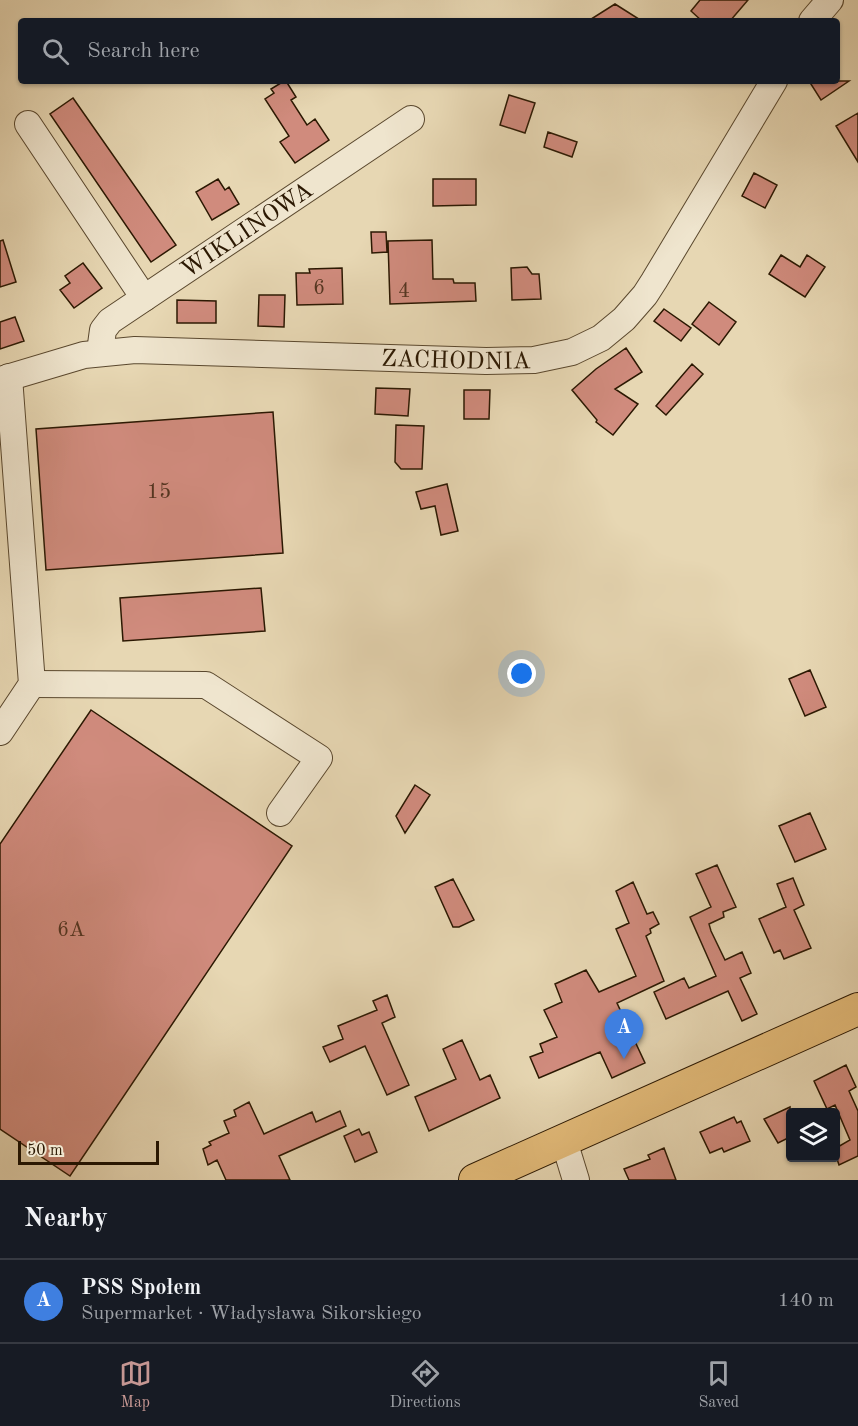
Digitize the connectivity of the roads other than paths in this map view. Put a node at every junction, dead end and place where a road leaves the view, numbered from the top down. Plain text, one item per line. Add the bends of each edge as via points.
1 (830, 0) edge
2 (815, 18) edge
3 (772, 84) edge
4 (411, 119) dead end
5 (28, 124) dead end
6 (144, 298) junction
7 (100, 352) junction
8 (4, 379) edge
9 (32, 684) junction
10 (0, 732) edge
11 (280, 813) dead end
12 (858, 1009) edge
13 (564, 1141) junction
14 (475, 1180) edge
15 (576, 1180) edge

1 - 2 street
3 - 7 street, ZACHODNIA via 645,295 613,330 572,352 510,361 153,349
4 - 6 street, WIKLINOWA
5 - 6 street
6 - 7 street, WIKLINOWA via 106,325
7 - 8 street, ZACHODNIA
8 - 9 street
9 - 10 street
9 - 11 street via 206,685 319,758
12 - 13 main road
13 - 14 main road
13 - 15 street

